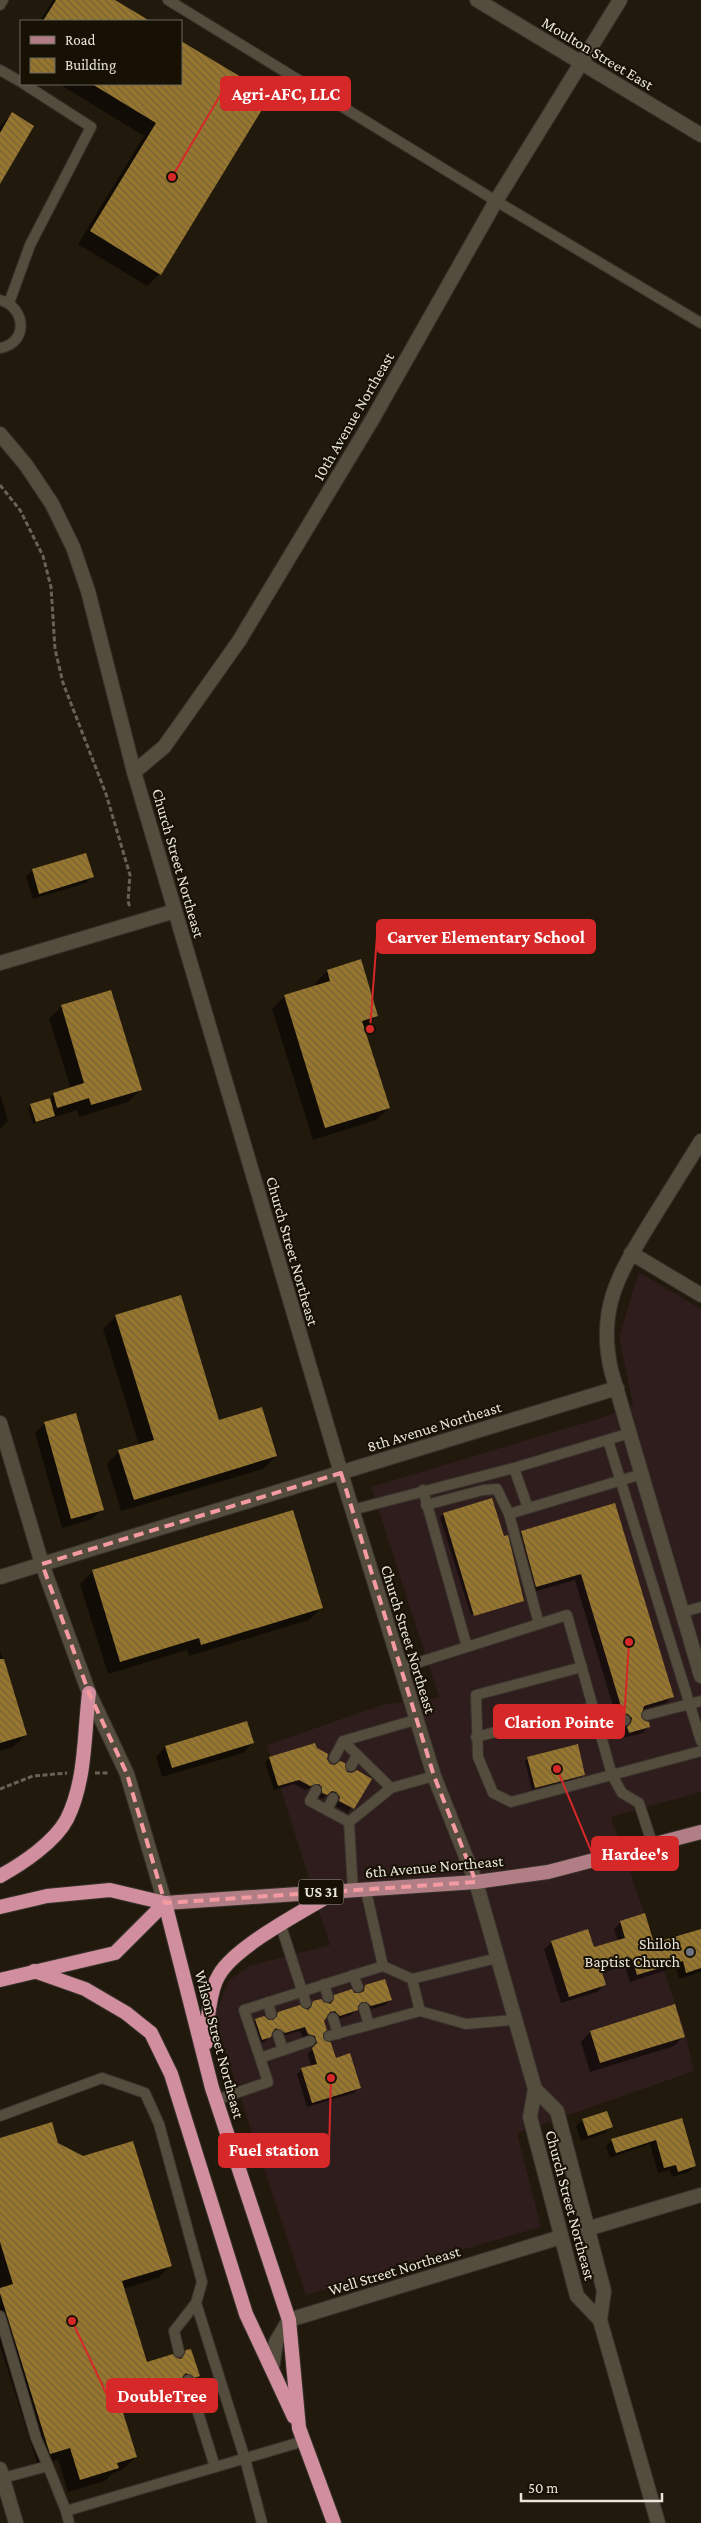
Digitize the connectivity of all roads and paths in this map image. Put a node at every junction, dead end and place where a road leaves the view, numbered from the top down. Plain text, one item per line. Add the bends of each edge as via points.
1 (3, 0) edge
2 (168, 0) edge
3 (477, 0) edge
4 (620, 0) edge
5 (0, 5) edge
6 (580, 62) junction
7 (0, 70) edge
8 (20, 82) edge
9 (25, 85) edge
10 (701, 135) edge
11 (496, 201) junction
12 (4, 302) edge
13 (701, 323) edge
14 (0, 348) edge
15 (0, 434) edge
16 (0, 485) edge
17 (134, 772) junction
18 (175, 911) junction
19 (136, 922) junction
20 (0, 963) edge
21 (701, 1141) edge
22 (631, 1253) junction
23 (701, 1295) edge
24 (617, 1388) junction
25 (0, 1423) edge
26 (630, 1433) junction
27 (608, 1440) junction
28 (514, 1468) junction
29 (341, 1473) junction
30 (642, 1474) junction
31 (620, 1481) junction
32 (423, 1490) junction
33 (426, 1505) junction
34 (528, 1508) junction
35 (352, 1510) junction
36 (509, 1514) junction
37 (42, 1564) junction
38 (0, 1577) edge
39 (701, 1607) edge
40 (682, 1612) junction
41 (539, 1624) junction
42 (467, 1647) junction
43 (697, 1648) edge
44 (582, 1667) junction
45 (401, 1668) junction
46 (701, 1676) edge
47 (89, 1693) junction
48 (701, 1701) edge
49 (689, 1704) junction
50 (593, 1707) junction
51 (647, 1715) dead end
52 (415, 1720) junction
53 (625, 1720) dead end
54 (598, 1726) junction
55 (476, 1737) junction
56 (343, 1741) junction
57 (701, 1741) edge
58 (701, 1751) edge
59 (357, 1755) junction
60 (334, 1758) dead end
61 (351, 1766) dead end
62 (612, 1775) junction
63 (434, 1776) junction
64 (390, 1788) junction
65 (316, 1790) dead end
66 (333, 1798) dead end
67 (327, 1810) junction
68 (349, 1822) junction
69 (701, 1832) edge
70 (653, 1846) junction
71 (0, 1876) edge
72 (476, 1882) junction
73 (338, 1891) junction
74 (359, 1891) junction
75 (165, 1903) junction
76 (0, 1907) edge
77 (281, 1926) junction
78 (497, 1958) junction
79 (383, 1966) junction
80 (34, 1971) junction
81 (353, 1975) junction
82 (412, 1979) junction
83 (0, 1980) edge
84 (324, 1984) junction
85 (358, 1988) dead end
86 (302, 1991) junction
87 (328, 1997) dead end
88 (268, 2002) junction
89 (306, 2003) dead end
90 (364, 2008) dead end
91 (420, 2011) junction
92 (271, 2014) dead end
93 (333, 2018) dead end
94 (514, 2020) junction
95 (369, 2024) junction
96 (278, 2035) dead end
97 (310, 2041) dead end
98 (283, 2050) junction
99 (260, 2058) junction
100 (535, 2090) junction
101 (214, 2094) junction
102 (0, 2116) edge
103 (701, 2195) edge
104 (587, 2229) junction
105 (561, 2237) junction
106 (196, 2304) junction
107 (0, 2316) edge
108 (289, 2320) junction
109 (600, 2320) junction
110 (180, 2352) dead end
111 (272, 2369) junction
112 (188, 2380) dead end
113 (302, 2435) junction
114 (245, 2459) junction
115 (48, 2466) junction
116 (215, 2467) junction
117 (1, 2473) edge
118 (66, 2511) junction
119 (16, 2523) edge
120 (69, 2523) edge
121 (262, 2523) edge
122 (334, 2523) edge
123 (658, 2523) edge

1 - 5 lane
2 - 11 lane
3 - 6 street, Moulton Street East
4 - 6 street, 10th Avenue Northeast
6 - 10 street, Moulton Street East
6 - 11 street, 10th Avenue Northeast
7 - 8 lane
9 - 12 lane via 91,127
11 - 13 lane
11 - 17 street, 10th Avenue Northeast via 372,420 239,641 164,747
12 - 14 lane via 19,314 21,330 12,343
15 - 17 street, Church Street Northeast via 52,504 73,546 88,590
16 - 19 path via 20,510 43,556 51,587 56,649 63,683 106,794 130,875 128,901
17 - 18 street, Church Street Northeast
18 - 19 street
18 - 29 street, Church Street Northeast
19 - 20 street
21 - 22 street
22 - 23 street
22 - 24 street via 615,1283 607,1315 606,1351
24 - 26 street
24 - 29 street, 8th Avenue Northeast
25 - 37 street, Wilson Street Northeast
26 - 27 lane
26 - 30 street
27 - 28 lane
27 - 31 lane
28 - 32 lane
28 - 34 lane
29 - 35 street, Church Street Northeast
29 - 37 street, 8th Avenue Northeast
30 - 31 lane
30 - 40 street
31 - 34 lane
31 - 49 lane
32 - 33 lane
32 - 35 lane
33 - 36 lane via 497,1489
33 - 42 lane
34 - 36 lane
35 - 45 street, Church Street Northeast
36 - 41 lane
37 - 38 street, 8th Avenue Northeast
37 - 47 street, Wilson Street Northeast
39 - 40 lane
40 - 43 street
41 - 42 lane
41 - 44 lane via 567,1615
42 - 45 lane
43 - 46 street
44 - 50 lane
44 - 55 lane via 476,1695
45 - 52 street, Church Street Northeast
47 - 71 highway via 79,1785 67,1820 46,1844
47 - 75 street, Wilson Street Northeast via 127,1774
48 - 49 lane
49 - 51 lane
49 - 57 lane
50 - 54 lane
50 - 55 lane
52 - 56 lane
52 - 63 street, Church Street Northeast
53 - 54 lane
54 - 62 lane
55 - 62 lane via 482,1769 493,1793 511,1802
56 - 59 lane
56 - 60 lane
58 - 62 lane
59 - 61 lane
59 - 64 lane
62 - 70 lane via 622,1793 639,1803
63 - 64 lane
63 - 72 street, Church Street Northeast
64 - 68 lane
65 - 67 lane via 310,1801
66 - 67 lane
67 - 68 lane
68 - 74 lane
69 - 70 main road, 6th Avenue Northeast / US 31
70 - 72 main road, 6th Avenue Northeast / US 31 via 548,1872
72 - 74 main road, 6th Avenue Northeast / US 31
72 - 78 street, Church Street Northeast
73 - 74 main road, 6th Avenue Northeast / US 31
73 - 75 main road, 6th Avenue Northeast / US 31
73 - 77 highway
74 - 79 lane
75 - 76 highway, 6th Avenue Northeast / US 31 via 110,1890 47,1896
75 - 80 highway via 115,1953
75 - 101 highway, Wilson Street Northeast
77 - 86 lane
77 - 101 highway via 239,1952 218,1975 206,2025
78 - 82 lane
78 - 94 street, Church Street Northeast
79 - 81 lane
79 - 82 lane
80 - 83 highway
80 - 111 highway via 85,1989 126,2013 150,2033 171,2074 246,2314
81 - 84 lane
81 - 85 lane
82 - 91 lane
84 - 86 lane
84 - 87 lane
86 - 88 lane
86 - 89 lane
88 - 92 lane
88 - 99 lane via 244,2010
90 - 95 lane
91 - 94 lane via 466,2024
91 - 95 lane
93 - 95 lane via 333,2035
94 - 100 street, Church Street Northeast
96 - 98 lane
97 - 98 lane
98 - 99 lane
99 - 101 lane via 268,2082
100 - 104 street, Church Street Northeast via 557,2112
100 - 105 street, Church Street Northeast via 530,2117
101 - 108 highway, Wilson Street Northeast
102 - 106 lane via 102,2078 145,2092 159,2124 202,2282
103 - 104 street
104 - 109 street, Church Street Northeast via 604,2291
105 - 108 street, Well Street Northeast
105 - 109 street, Church Street Northeast via 577,2296
106 - 110 lane via 174,2331
106 - 114 lane
107 - 115 lane via 36,2438
108 - 111 street via 276,2342
108 - 113 highway, Wilson Street Northeast
109 - 123 street, Church Street Northeast
111 - 113 highway
112 - 116 lane
113 - 114 lane
113 - 122 highway, Wilson Street Northeast
114 - 116 lane
114 - 121 lane
115 - 117 lane
115 - 118 lane
116 - 118 lane
117 - 119 street
118 - 120 lane

